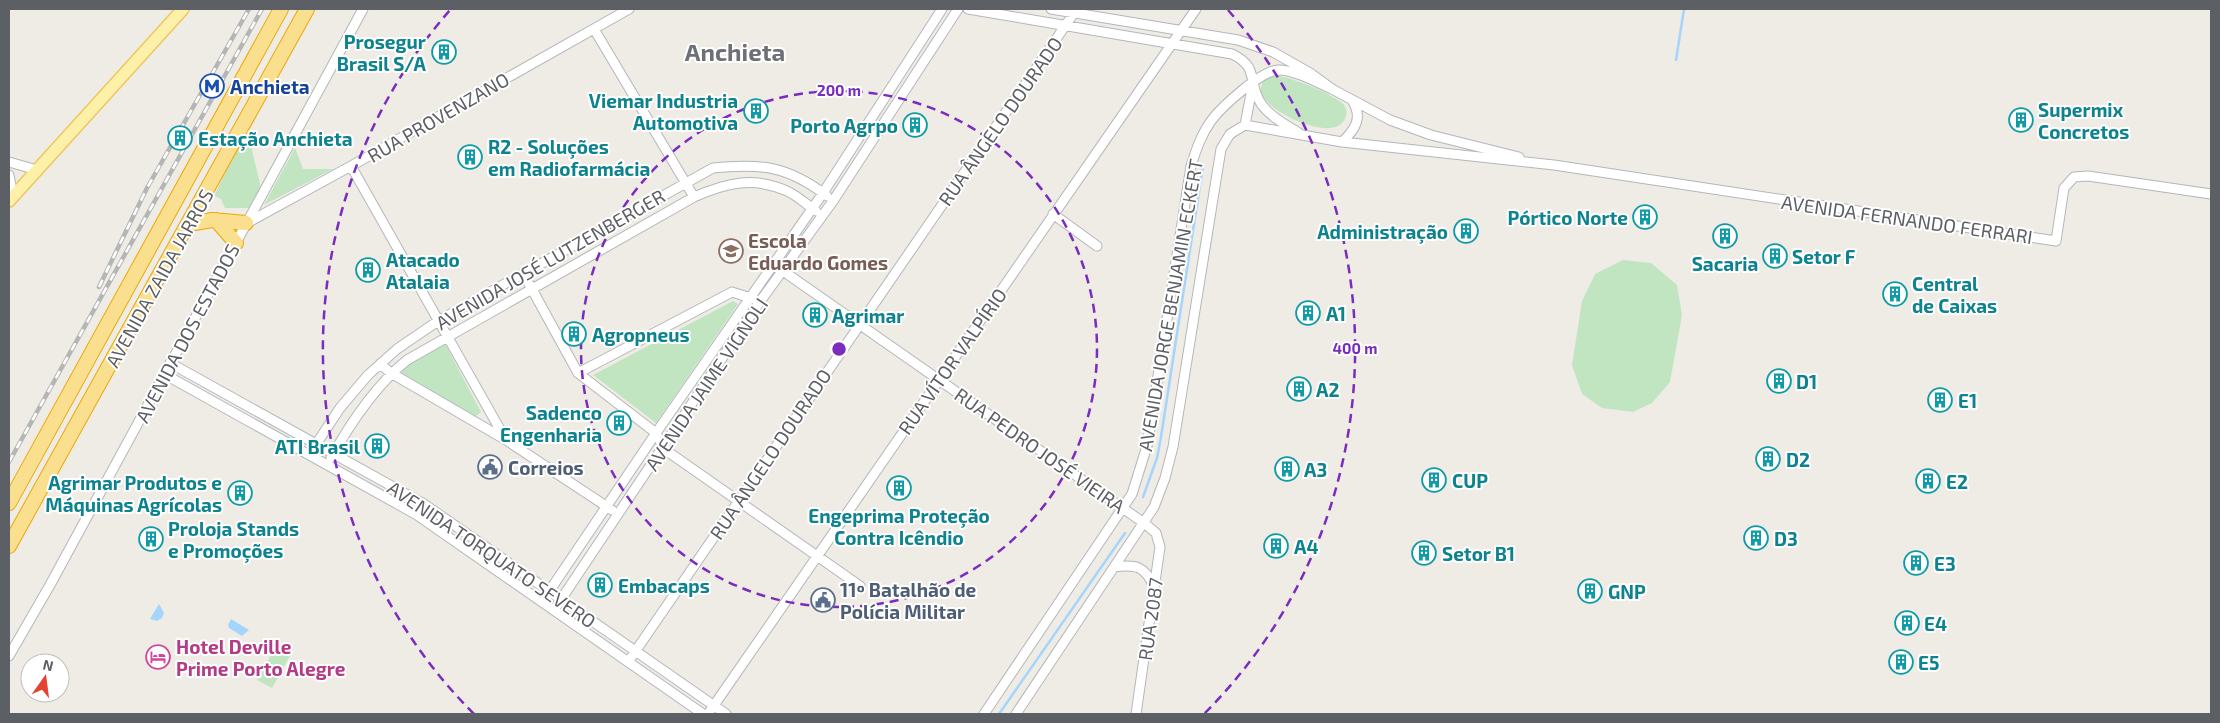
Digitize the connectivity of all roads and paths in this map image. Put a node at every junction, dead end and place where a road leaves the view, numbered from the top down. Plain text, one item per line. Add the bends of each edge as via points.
1 (183, 9) edge
2 (281, 9) edge
3 (307, 9) edge
4 (363, 9) edge
5 (629, 9) edge
6 (942, 9) edge
7 (958, 9) edge
8 (968, 9) edge
9 (1049, 9) edge
10 (1196, 9) edge
11 (1074, 13) junction
12 (1066, 25) junction
13 (594, 29) junction
14 (1180, 30) junction
15 (1172, 43) junction
16 (1253, 83) junction
17 (1332, 89) junction
18 (1352, 100) junction
19 (1244, 125) junction
20 (1304, 136) junction
21 (1342, 142) junction
22 (9, 162) edge
23 (351, 166) junction
24 (1554, 166) junction
25 (37, 170) junction
26 (9, 176) edge
27 (686, 182) junction
28 (823, 193) junction
29 (2211, 194) edge
30 (694, 197) junction
31 (11, 199) edge
32 (833, 201) junction
33 (812, 208) junction
34 (1053, 214) junction
35 (823, 216) junction
36 (216, 220) junction
37 (246, 223) junction
38 (189, 224) junction
39 (236, 243) junction
40 (1096, 246) dead end
41 (783, 271) junction
42 (523, 273) junction
43 (532, 289) junction
44 (751, 297) junction
45 (759, 303) junction
46 (438, 321) junction
47 (859, 324) junction
48 (446, 337) junction
49 (170, 363) junction
50 (380, 364) junction
51 (391, 373) junction
52 (578, 373) junction
53 (164, 374) junction
54 (939, 380) junction
55 (246, 405) junction
56 (239, 416) junction
57 (656, 433) junction
58 (506, 440) junction
59 (316, 444) junction
60 (664, 449) junction
61 (308, 454) junction
62 (333, 454) junction
63 (327, 464) junction
64 (738, 502) junction
65 (9, 503) edge
66 (608, 507) junction
67 (1124, 508) junction
68 (618, 514) junction
69 (1147, 525) junction
70 (9, 546) edge
71 (484, 546) junction
72 (476, 556) junction
73 (817, 557) junction
74 (1114, 567) junction
75 (860, 586) dead end
76 (1154, 587) junction
77 (550, 591) junction
78 (561, 600) junction
79 (542, 602) junction
80 (554, 610) junction
81 (635, 651) junction
82 (9, 656) edge
83 (628, 662) junction
84 (714, 706) junction
85 (703, 714) edge
86 (708, 714) edge
87 (726, 714) edge
88 (984, 714) edge
89 (1016, 714) edge
90 (1136, 714) edge

1 - 25 main road
2 - 65 highway, AVENIDA ZAIDA JARROS
3 - 38 highway, AVENIDA ZAIDA JARROS
4 - 37 street, AVENIDA DOS ESTADOS
5 - 13 street, RUA PROVENZANO
6 - 28 street, AVENIDA JAIME VIGNOLI
7 - 32 street, AVENIDA JAIME VIGNOLI
8 - 12 street, AVENIDA FERNANDO FERRARI
9 - 11 street, AVENIDA FERNANDO FERRARI
9 - 12 street, RUA ÂNGELO DOURADO
10 - 14 street, RUA VÍTOR VALPÍRIO
11 - 12 street, RUA ÂNGELO DOURADO
11 - 14 street, AVENIDA FERNANDO FERRARI
12 - 15 street, AVENIDA FERNANDO FERRARI
12 - 47 street, RUA ÂNGELO DOURADO
13 - 23 street, RUA PROVENZANO
13 - 27 street
14 - 15 street, RUA VÍTOR VALPÍRIO
14 - 17 street, AVENIDA FERNANDO FERRARI via 1238,40 1273,52
15 - 16 street, AVENIDA FERNANDO FERRARI via 1232,54 1250,67
15 - 34 street, RUA VÍTOR VALPÍRIO
16 - 17 street, AVENIDA JORGE BENJAMIN ECKERT via 1276,70 1288,71
16 - 19 street
16 - 20 street, AVENIDA FERNANDO FERRARI via 1262,105
16 - 67 street, AVENIDA JORGE BENJAMIN ECKERT via 1212,120 1197,145 1147,446 1132,494
17 - 18 street, AVENIDA FERNANDO FERRARI
18 - 21 street via 1357,108 1356,126
18 - 24 street, AVENIDA FERNANDO FERRARI via 1390,120 1431,135
19 - 20 street, AVENIDA FERNANDO FERRARI
19 - 69 street, AVENIDA JORGE BENJAMIN ECKERT via 1230,134 1221,149 1173,447
20 - 21 street, AVENIDA FERNANDO FERRARI
21 - 24 street, AVENIDA FERNANDO FERRARI
22 - 25 street
23 - 37 street, RUA PROVENZANO
23 - 46 street
24 - 29 street, AVENIDA FERNANDO FERRARI via 2056,241 2064,188 2074,177 2088,176
25 - 31 main road
26 - 31 street
27 - 28 street, AVENIDA JOSÉ LUTZENBERGER via 713,168 740,165 773,168 799,177
27 - 30 street
27 - 42 street, AVENIDA JOSÉ LUTZENBERGER
28 - 32 street, AVENIDA JOSÉ LUTZENBERGER
28 - 33 street, AVENIDA JAIME VIGNOLI
30 - 33 street, AVENIDA JOSÉ LUTZENBERGER via 729,184 768,184 789,192
30 - 43 street, AVENIDA JOSÉ LUTZENBERGER
32 - 35 street, AVENIDA JAIME VIGNOLI
33 - 35 street, AVENIDA JOSÉ LUTZENBERGER
33 - 44 street, AVENIDA JAIME VIGNOLI
34 - 40 street
34 - 54 street, RUA VÍTOR VALPÍRIO
35 - 41 street, AVENIDA JAIME VIGNOLI
36 - 37 highway
36 - 38 highway
36 - 39 highway
37 - 39 street, AVENIDA DOS ESTADOS
38 - 70 highway, AVENIDA ZAIDA JARROS
39 - 49 street, AVENIDA DOS ESTADOS
41 - 45 street, AVENIDA JAIME VIGNOLI
41 - 47 street, RUA PEDRO JOSÉ VIEIRA
42 - 43 street
42 - 46 street, AVENIDA JOSÉ LUTZENBERGER
43 - 48 street, AVENIDA JOSÉ LUTZENBERGER
43 - 52 street
44 - 45 street
44 - 52 street via 732,292
44 - 57 street, AVENIDA JAIME VIGNOLI
45 - 60 street, AVENIDA JAIME VIGNOLI
46 - 48 street
46 - 50 street, AVENIDA JOSÉ LUTZENBERGER
47 - 54 street, RUA PEDRO JOSÉ VIEIRA
47 - 64 street, RUA ÂNGELO DOURADO
48 - 51 street, AVENIDA JOSÉ LUTZENBERGER
48 - 58 street
49 - 53 street, AVENIDA DOS ESTADOS
49 - 55 street, AVENIDA TORQUATO SEVERO
50 - 51 street
50 - 59 street, AVENIDA JOSÉ LUTZENBERGER via 340,408
51 - 58 street
51 - 62 street, AVENIDA JOSÉ LUTZENBERGER via 356,417
52 - 57 street
53 - 56 street, AVENIDA TORQUATO SEVERO
53 - 82 street, AVENIDA DOS ESTADOS
54 - 67 street, RUA PEDRO JOSÉ VIEIRA
54 - 73 street, RUA VÍTOR VALPÍRIO
55 - 56 street
55 - 59 street, AVENIDA TORQUATO SEVERO
56 - 61 street, AVENIDA TORQUATO SEVERO
57 - 60 street
57 - 66 street, AVENIDA JAIME VIGNOLI
58 - 66 street
59 - 61 street, AVENIDA JOSÉ LUTZENBERGER
59 - 62 street, AVENIDA TORQUATO SEVERO
60 - 64 street
60 - 68 street, AVENIDA JAIME VIGNOLI
61 - 63 street, AVENIDA TORQUATO SEVERO
62 - 63 street, AVENIDA JOSÉ LUTZENBERGER
62 - 71 street, AVENIDA TORQUATO SEVERO via 424,504
63 - 72 street, AVENIDA TORQUATO SEVERO via 417,515
64 - 73 street
64 - 81 street, RUA ÂNGELO DOURADO
66 - 68 street
66 - 77 street, AVENIDA JAIME VIGNOLI
67 - 69 street, RUA PEDRO JOSÉ VIEIRA
67 - 88 street, AVENIDA JORGE BENJAMIN ECKERT
68 - 78 street, AVENIDA JAIME VIGNOLI
69 - 74 street, AVENIDA JORGE BENJAMIN ECKERT
69 - 76 street, RUA 2087 via 1156,533 1160,547
71 - 72 street
71 - 77 street, AVENIDA TORQUATO SEVERO
72 - 79 street, AVENIDA TORQUATO SEVERO
73 - 75 street
73 - 84 street, RUA VÍTOR VALPÍRIO
74 - 76 street via 1137,566 1149,574
74 - 89 street, AVENIDA JORGE BENJAMIN ECKERT
76 - 90 street, RUA 2087
77 - 78 street, AVENIDA TORQUATO SEVERO
77 - 79 street, AVENIDA JAIME VIGNOLI
78 - 80 street, AVENIDA JAIME VIGNOLI
78 - 81 street, AVENIDA TORQUATO SEVERO
79 - 80 street, AVENIDA TORQUATO SEVERO
80 - 83 street, AVENIDA TORQUATO SEVERO
81 - 83 street, RUA ÂNGELO DOURADO
81 - 84 street, AVENIDA TORQUATO SEVERO
83 - 85 street, AVENIDA TORQUATO SEVERO
84 - 86 street, RUA VÍTOR VALPÍRIO
84 - 87 street, AVENIDA TORQUATO SEVERO

